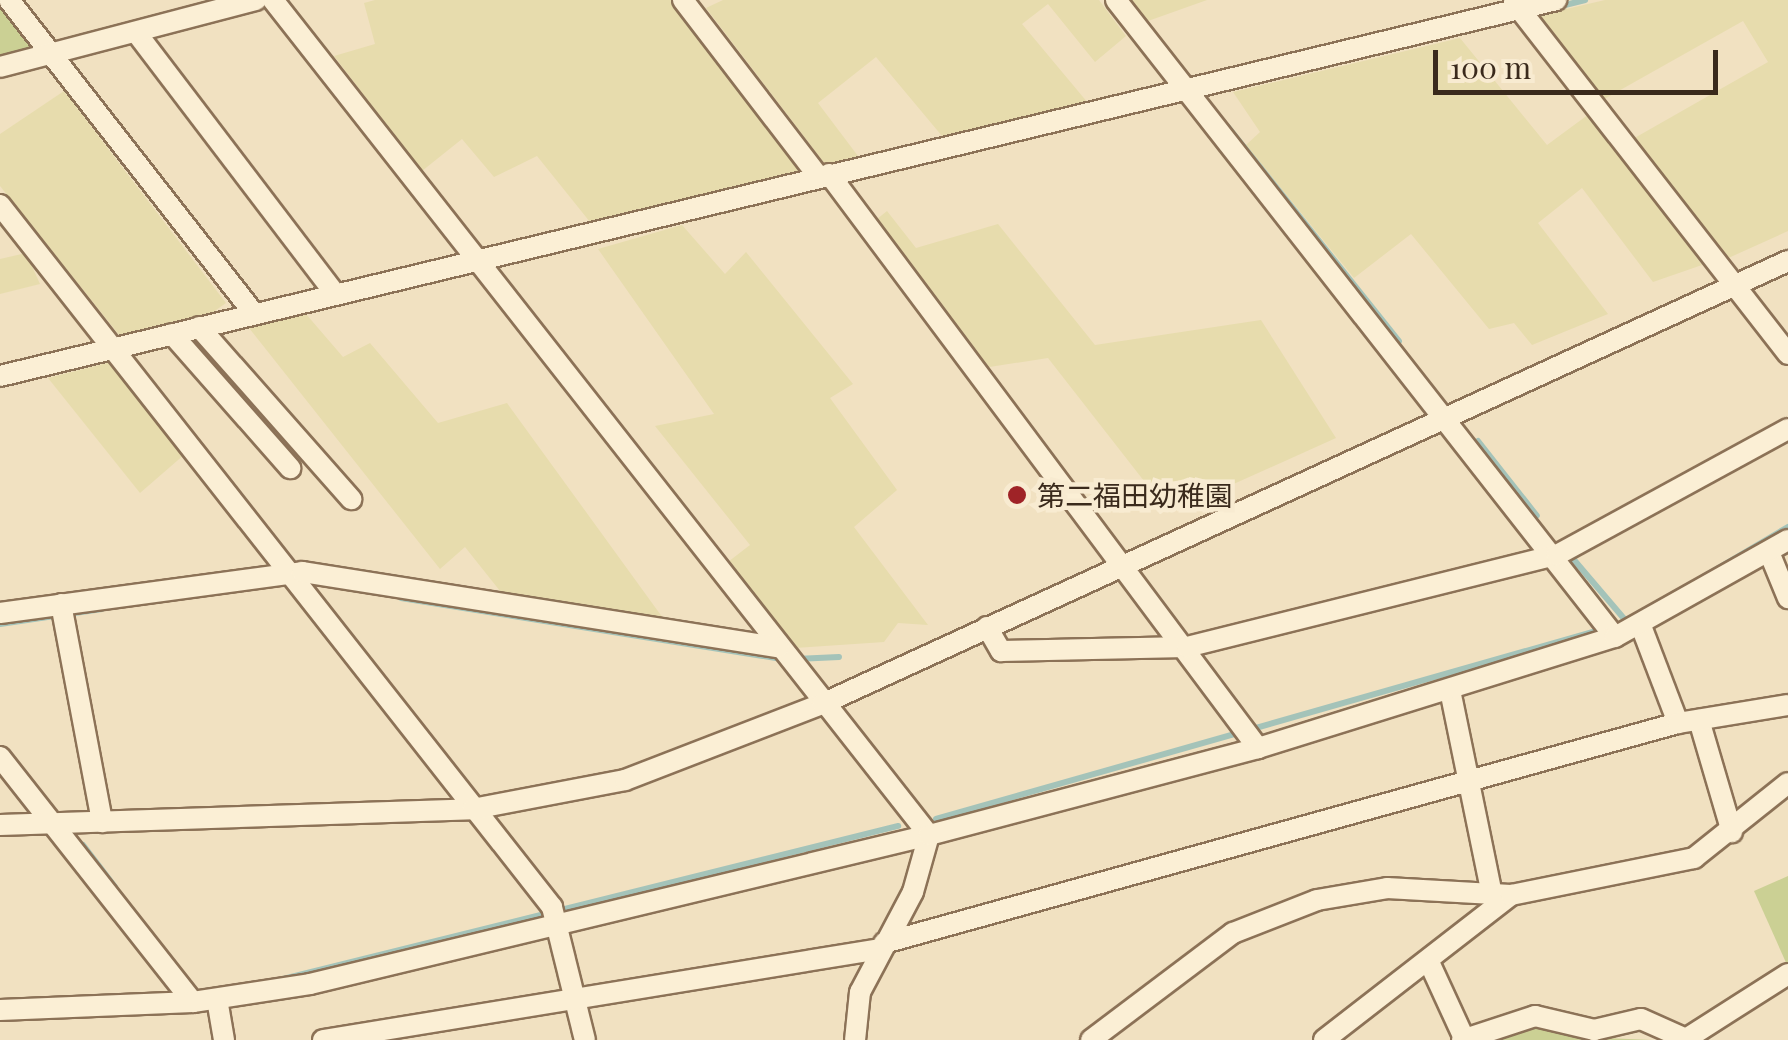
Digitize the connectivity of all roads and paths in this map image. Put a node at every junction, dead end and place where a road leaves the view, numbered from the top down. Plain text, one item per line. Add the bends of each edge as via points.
1 (9, 0) edge
2 (256, 0) edge
3 (273, 0) edge
4 (683, 0) edge
5 (1116, 0) edge
6 (1556, 0) edge
7 (1520, 9) edge
8 (138, 35) junction
9 (54, 55) junction
10 (0, 67) edge
11 (1193, 90) junction
12 (828, 180) junction
13 (0, 206) edge
14 (1788, 261) edge
15 (482, 264) junction
16 (1736, 285) junction
17 (335, 294) junction
18 (254, 314) junction
19 (203, 332) junction
20 (175, 338) junction
21 (118, 351) junction
22 (1788, 354) edge
23 (0, 376) edge
24 (1447, 416) junction
25 (1788, 430) edge
26 (290, 468) dead end
27 (351, 500) dead end
28 (1779, 546) edge
29 (1560, 559) junction
30 (1122, 564) junction
31 (287, 578) junction
32 (1788, 598) edge
33 (62, 612) junction
34 (0, 613) edge
35 (1641, 626) junction
36 (986, 627) junction
37 (1613, 629) junction
38 (1190, 651) junction
39 (784, 656) junction
40 (1450, 690) junction
41 (822, 704) junction
42 (1788, 705) edge
43 (1689, 721) junction
44 (1255, 740) junction
45 (0, 757) edge
46 (1788, 783) edge
47 (1467, 788) junction
48 (474, 809) junction
49 (102, 822) junction
50 (53, 824) junction
51 (0, 826) edge
52 (1732, 832) junction
53 (928, 835) junction
54 (1501, 895) junction
55 (556, 914) junction
56 (882, 946) junction
57 (1429, 962) junction
58 (1788, 974) edge
59 (187, 995) junction
60 (581, 998) junction
61 (218, 999) junction
62 (0, 1010) edge
63 (1463, 1039) edge
64 (224, 1040) edge
65 (322, 1040) edge
66 (585, 1040) edge
67 (855, 1040) edge
68 (1091, 1040) edge
69 (1324, 1040) edge

1 - 9 street
2 - 8 street
3 - 15 street
4 - 12 street
5 - 11 street
6 - 7 street
7 - 11 street
7 - 16 street
8 - 9 street
8 - 17 street
9 - 10 street
9 - 18 street
11 - 12 street
11 - 24 street
12 - 15 street
12 - 30 street
13 - 21 street
14 - 16 street
15 - 17 street
15 - 39 street
16 - 22 street
16 - 24 street
17 - 18 street
18 - 19 street
19 - 20 street
19 - 27 street
20 - 21 street
20 - 26 street
21 - 23 street
21 - 31 street
24 - 29 street
24 - 30 street
25 - 29 street
28 - 32 street
28 - 35 street
29 - 37 street
29 - 38 street
30 - 36 street
30 - 38 street
31 - 33 street
31 - 39 street
31 - 48 street
33 - 34 street
33 - 49 street
35 - 37 street
35 - 43 street
36 - 38 street via 1001,651
36 - 41 street
37 - 40 street
38 - 44 street
39 - 41 street
40 - 44 street
40 - 47 street
41 - 48 street via 625,780
41 - 53 street
42 - 43 street
43 - 47 street
43 - 52 street
44 - 53 street
45 - 50 street
46 - 52 street
47 - 54 street
47 - 56 street
48 - 49 street
48 - 55 street
49 - 50 street
50 - 51 street
50 - 59 street
52 - 54 street via 1694,858
53 - 55 street
53 - 56 street via 914,892
54 - 57 street
54 - 68 street via 1386,888 1317,900 1233,933
55 - 60 street
55 - 61 street
56 - 60 street
56 - 67 street via 860,992
57 - 63 street
57 - 69 street
58 - 63 street via 1686,1039 1641,1020 1594,1030 1534,1016
59 - 61 street
59 - 62 street
60 - 65 street
60 - 66 street
61 - 64 street

